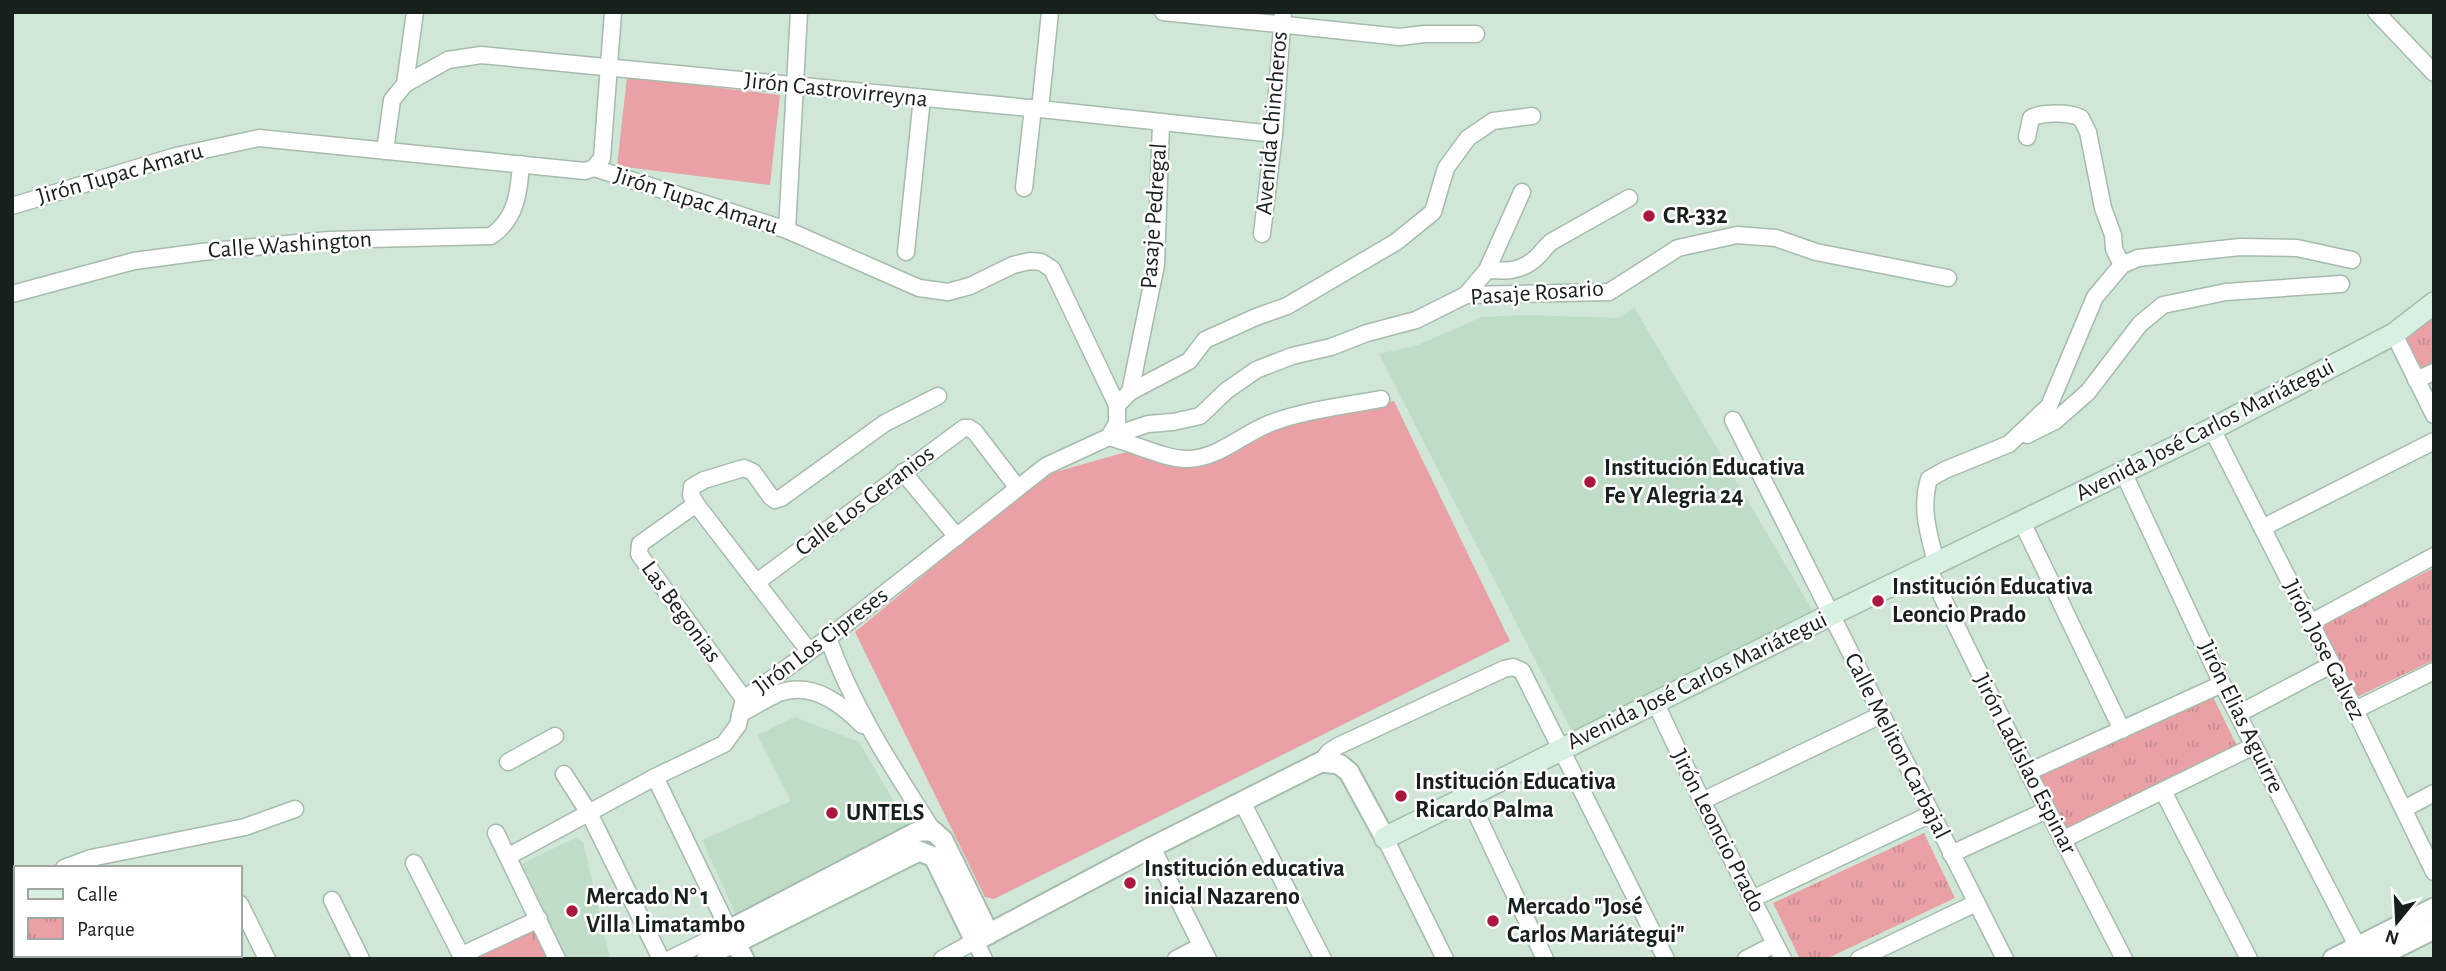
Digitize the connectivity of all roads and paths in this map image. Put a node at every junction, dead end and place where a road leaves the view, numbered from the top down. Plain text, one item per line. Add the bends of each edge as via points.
1 (415, 12) edge
2 (613, 12) edge
3 (799, 12) edge
4 (1050, 12) edge
5 (1163, 12) edge
6 (2376, 12) edge
7 (1282, 18) edge
8 (1476, 34) dead end
9 (609, 68) junction
10 (2434, 73) edge
11 (405, 85) junction
12 (794, 86) junction
13 (922, 99) junction
14 (1037, 108) junction
15 (1532, 116) dead end
16 (1161, 123) junction
17 (1274, 134) junction
18 (2027, 137) dead end
19 (385, 151) junction
20 (521, 164) junction
21 (594, 168) junction
22 (1024, 188) dead end
23 (1522, 192) dead end
24 (1629, 198) dead end
25 (12, 206) edge
26 (786, 230) junction
27 (1262, 234) dead end
28 (906, 252) dead end
29 (2352, 260) dead end
30 (2122, 265) junction
31 (1487, 270) junction
32 (1948, 278) dead end
33 (2341, 284) dead end
34 (12, 294) edge
35 (1466, 295) junction
36 (2434, 303) edge
37 (2394, 334) junction
38 (2434, 372) edge
39 (2416, 380) junction
40 (1130, 392) junction
41 (939, 396) dead end
42 (1381, 399) dead end
43 (1117, 405) junction
44 (2434, 415) edge
45 (1732, 421) dead end
46 (2212, 429) junction
47 (1110, 437) junction
48 (2434, 441) edge
49 (2009, 444) junction
50 (903, 472) junction
51 (2123, 472) junction
52 (1017, 487) junction
53 (695, 504) junction
54 (2022, 522) junction
55 (2262, 528) junction
56 (957, 537) junction
57 (2434, 556) edge
58 (1932, 565) junction
59 (757, 582) junction
60 (1830, 615) junction
61 (2310, 623) junction
62 (828, 638) junction
63 (809, 651) junction
64 (2331, 665) junction
65 (2434, 671) edge
66 (2222, 684) junction
67 (1655, 702) junction
68 (742, 707) junction
69 (2355, 710) junction
70 (2238, 714) junction
71 (1881, 715) junction
72 (2122, 730) junction
73 (555, 736) dead end
74 (873, 737) junction
75 (2254, 746) junction
76 (1562, 748) junction
77 (508, 762) dead end
78 (1321, 762) junction
79 (2028, 772) junction
80 (564, 774) dead end
81 (656, 777) junction
82 (2163, 790) junction
83 (2434, 793) edge
84 (1468, 796) junction
85 (1702, 801) junction
86 (1242, 802) junction
87 (295, 809) dead end
88 (2404, 809) junction
89 (2047, 810) junction
90 (589, 813) junction
91 (1931, 814) junction
92 (933, 831) junction
93 (496, 833) dead end
94 (1385, 838) junction
95 (2062, 840) junction
96 (1152, 847) junction
97 (1951, 853) junction
98 (509, 856) junction
99 (414, 863) dead end
100 (69, 866) edge
101 (2434, 872) edge
102 (1752, 899) junction
103 (332, 900) dead end
104 (1976, 903) junction
105 (242, 908) edge
106 (2434, 908) edge
107 (539, 919) junction
108 (2434, 929) edge
109 (737, 944) edge
110 (983, 945) edge
111 (1204, 952) edge
112 (1779, 952) edge
113 (2361, 953) edge
114 (462, 957) edge
115 (1442, 958) edge
116 (1663, 958) edge
117 (267, 959) edge
118 (361, 959) edge
119 (557, 959) edge
120 (661, 959) edge
121 (670, 959) edge
122 (705, 959) edge
123 (942, 959) edge
124 (1175, 959) edge
125 (1322, 959) edge
126 (1545, 959) edge
127 (1746, 959) edge
128 (1859, 959) edge
129 (2005, 959) edge
130 (2124, 959) edge
131 (2249, 959) edge
132 (2333, 959) edge
133 (2374, 959) edge

1 - 11 street
2 - 9 street
3 - 12 street
4 - 14 street
5 - 7 street
6 - 10 street
7 - 8 street via 1400,37
7 - 17 street, Avenida Chincheros
9 - 11 street, Jirón Castrovirreyna via 481,55 448,60
9 - 12 street, Jirón Castrovirreyna
9 - 21 street via 601,159
11 - 19 street via 392,100
12 - 13 street, Jirón Castrovirreyna
12 - 26 street
13 - 14 street, Jirón Castrovirreyna
13 - 28 street
14 - 16 street, Jirón Castrovirreyna
14 - 22 street
15 - 40 street via 1493,121 1468,138 1446,168 1433,212 1396,242 1287,306 1205,340 1189,361
16 - 17 street, Jirón Castrovirreyna
16 - 40 street, Pasaje Pedregal via 1156,265
17 - 27 street, Avenida Chincheros
18 - 30 street via 2036,115 2081,118
19 - 20 street, Jirón Tupac Amaru
19 - 25 street, Jirón Tupac Amaru via 259,138 176,156
20 - 21 street, Jirón Tupac Amaru
20 - 34 street, Calle Washington via 518,198 505,225 491,236 316,240 202,252 134,261
21 - 26 street, Jirón Tupac Amaru
23 - 31 street
24 - 31 street via 1551,242 1533,261 1513,271
26 - 43 street, Jirón Tupac Amaru via 919,288 948,292 1013,265 1041,262 1052,269
29 - 30 street via 2297,248 2240,247 2138,258
30 - 49 street via 2095,297 2049,406
31 - 35 street
32 - 35 street, Pasaje Rosario via 1816,252 1776,238 1737,235 1678,248 1609,292
33 - 49 street via 2226,292 2162,305 2140,324 2088,392 2055,421
35 - 47 street, Pasaje Rosario via 1416,320 1256,370 1200,416 1148,424
36 - 37 main road, Avenida José Carlos Mariátegui
37 - 39 street
37 - 46 main road, Avenida José Carlos Mariátegui
38 - 39 street
39 - 44 street
40 - 43 street
41 - 53 street via 885,423 781,498 771,497 753,472 744,468 692,487
42 - 47 street via 1268,424 1206,457 1170,457
43 - 47 street via 1117,423
45 - 60 street, Calle Meliton Carbajal
46 - 51 main road, Avenida José Carlos Mariátegui
46 - 55 street, Jirón Jose Galvez
47 - 52 street, Jirón Los Cipreses via 1046,466
48 - 55 street
49 - 58 street, Jirón Ladislao Espinar via 1929,479 1924,514
50 - 52 street, Calle Los Geranios via 969,428
50 - 56 street
50 - 59 street, Calle Los Geranios
51 - 54 main road, Avenida José Carlos Mariátegui
51 - 66 street, Jirón Elias Aguirre
52 - 56 street, Jirón Los Cipreses
53 - 59 street
53 - 68 street, Las Begonias via 639,544 639,554
54 - 58 main road, Avenida José Carlos Mariátegui
54 - 72 street
55 - 61 street, Jirón Jose Galvez
56 - 62 street, Jirón Los Cipreses
57 - 61 street
58 - 60 main road, Avenida José Carlos Mariátegui
58 - 79 street, Jirón Ladislao Espinar
59 - 63 street
60 - 67 main road, Avenida José Carlos Mariátegui
60 - 71 street, Calle Meliton Carbajal
61 - 64 street, Jirón Jose Galvez
62 - 63 street, Jirón Los Cipreses
62 - 74 street
63 - 68 street, Jirón Los Cipreses
64 - 69 street, Jirón Jose Galvez
64 - 70 street
65 - 69 street
66 - 70 street, Jirón Elias Aguirre
66 - 72 street
67 - 76 main road, Avenida José Carlos Mariátegui
67 - 85 street, Jirón Leoncio Prado
68 - 74 street via 781,693 820,693 850,712
68 - 81 street, Jirón Los Cipreses via 738,724 724,744
69 - 88 street, Jirón Jose Galvez
70 - 75 street, Jirón Elias Aguirre
71 - 85 street
71 - 91 street, Calle Meliton Carbajal
72 - 79 street
73 - 77 street
74 - 92 street
75 - 82 street
75 - 113 street, Jirón Elias Aguirre
76 - 78 street via 1522,671 1513,667 1355,738 1329,752
76 - 84 main road, Avenida José Carlos Mariátegui
76 - 116 street
78 - 86 street
78 - 94 street via 1339,764 1349,772
79 - 89 street, Jirón Ladislao Espinar
80 - 90 street
81 - 90 street, Jirón Los Cipreses
81 - 109 street
82 - 95 street
82 - 131 street
83 - 88 street
84 - 94 main road, Avenida José Carlos Mariátegui
84 - 126 street
85 - 102 street, Jirón Leoncio Prado
86 - 96 street
86 - 125 street
87 - 100 street via 245,827
88 - 101 street, Jirón Jose Galvez
89 - 95 street, Jirón Ladislao Espinar
89 - 97 street
90 - 98 street, Jirón Los Cipreses
90 - 120 street
91 - 97 street, Calle Meliton Carbajal
91 - 102 street
92 - 109 street via 919,831
92 - 110 street via 943,840
93 - 98 street
94 - 115 street
95 - 130 street, Jirón Ladislao Espinar
96 - 110 street
96 - 111 street
97 - 104 street, Calle Meliton Carbajal
98 - 107 street
99 - 114 street
102 - 112 street, Jirón Leoncio Prado
103 - 118 street
104 - 128 street
104 - 129 street, Calle Meliton Carbajal
105 - 117 street
106 - 113 street
107 - 114 street
107 - 119 street
108 - 133 street
109 - 110 street via 919,851 934,857
109 - 121 street
109 - 122 street
110 - 123 street
111 - 124 street
112 - 127 street
113 - 132 street

